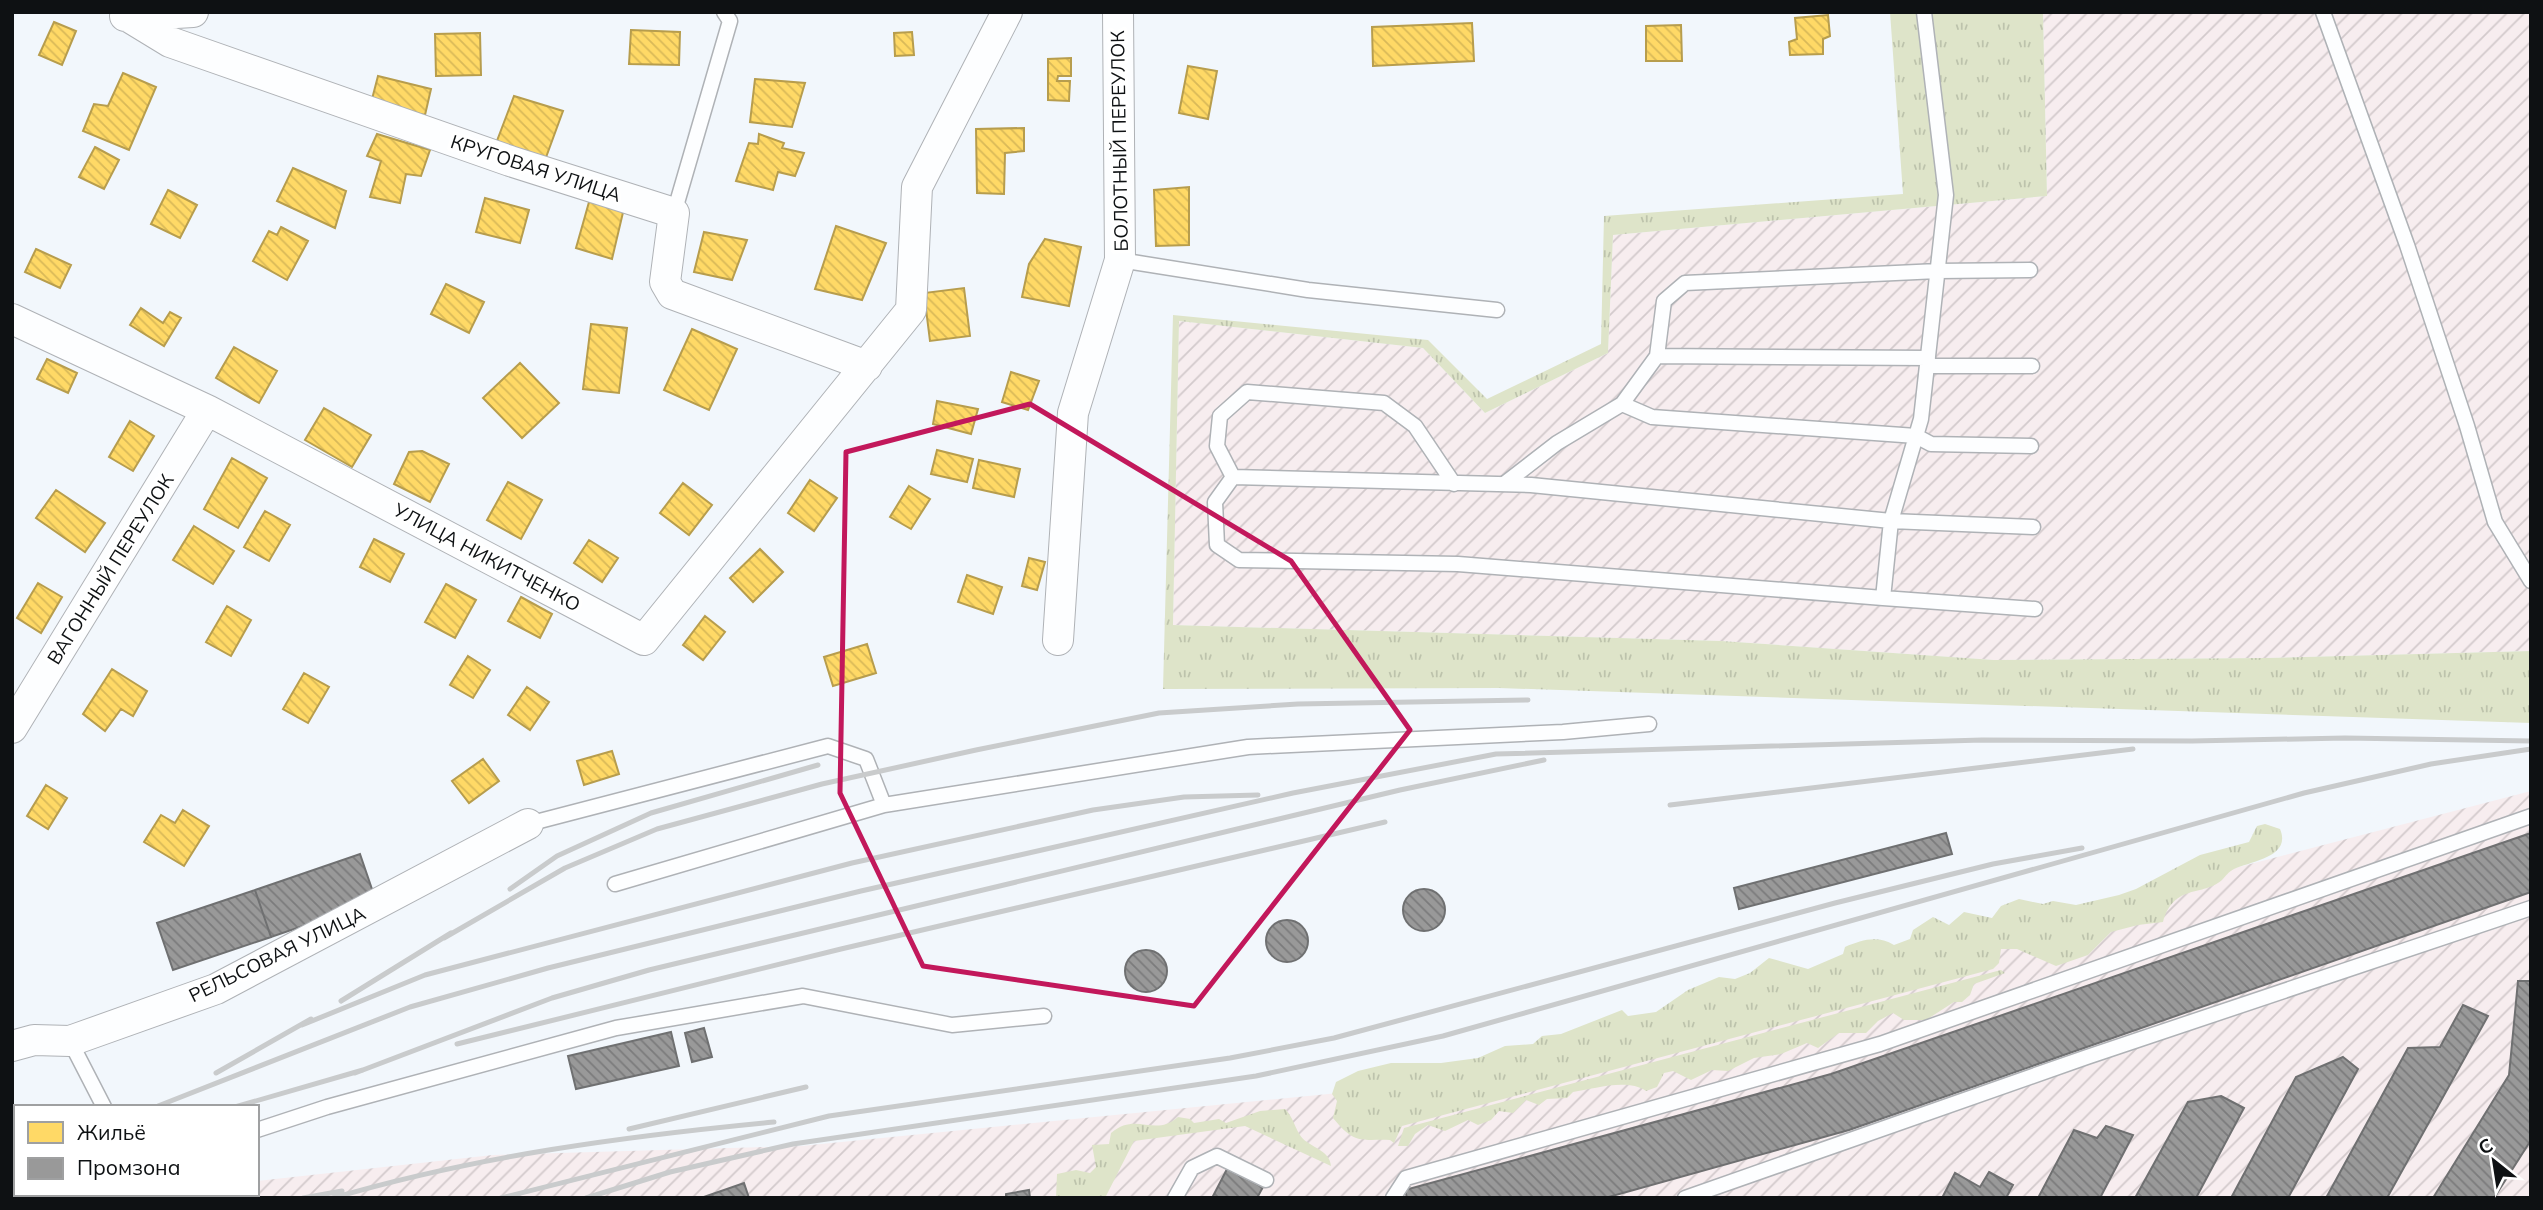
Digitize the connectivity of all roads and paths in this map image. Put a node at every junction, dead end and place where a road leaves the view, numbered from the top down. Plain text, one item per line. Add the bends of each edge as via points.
1 (193, 12) edge
2 (724, 12) edge
3 (1007, 12) edge
4 (1118, 12) edge
5 (1924, 12) edge
6 (2323, 12) edge
7 (125, 14) edge
8 (674, 213) junction
9 (1120, 260) junction
10 (2030, 270) dead end
11 (1938, 271) junction
12 (1497, 310) dead end
13 (12, 319) edge
14 (1657, 356) junction
15 (1927, 362) junction
16 (867, 366) junction
17 (2032, 366) dead end
18 (1622, 404) junction
19 (207, 410) junction
20 (1916, 436) junction
21 (2031, 446) dead end
22 (1233, 477) junction
23 (1454, 484) junction
24 (1504, 484) junction
25 (1891, 521) junction
26 (2033, 527) dead end
27 (2531, 581) edge
28 (1883, 598) junction
29 (2035, 609) dead end
30 (1058, 640) dead end
31 (1649, 724) dead end
32 (12, 728) edge
33 (884, 804) junction
34 (2531, 816) edge
35 (528, 824) joint
36 (615, 884) dead end
37 (2531, 908) edge
38 (1044, 1016) dead end
39 (71, 1041) junction
40 (12, 1046) edge
41 (103, 1105) edge
42 (259, 1129) edge
43 (1266, 1180) dead end
44 (1709, 1194) edge
45 (1175, 1198) edge
46 (1393, 1198) edge
47 (1685, 1198) edge

1 - 7 street
2 - 8 lane via 730,21
3 - 16 street via 917,187 911,310
4 - 9 street, БОЛОТНЫЙ ПЕРЕУЛОК
5 - 11 lane via 1946,195
6 - 27 lane via 2407,245 2495,522
7 - 8 street, КРУГОВАЯ УЛИЦА via 170,42 509,161
8 - 16 street via 665,282 672,294
9 - 12 lane via 1308,289
9 - 30 street, БОЛОТНЫЙ ПЕРЕУЛОК via 1073,413
10 - 11 lane
11 - 14 lane via 1685,284 1664,301
11 - 15 lane
13 - 19 street, УЛИЦА НИКИТЧЕНКО
14 - 15 lane
14 - 18 lane
15 - 17 lane
15 - 20 lane
16 - 19 street, УЛИЦА НИКИТЧЕНКО via 645,640
18 - 20 lane via 1652,417
18 - 24 lane via 1557,443
19 - 32 street, ВАГОННЫЙ ПЕРЕУЛОК
20 - 21 lane via 1931,444
20 - 25 lane
22 - 23 lane
22 - 23 lane via 1217,446 1220,416 1247,392 1384,403 1415,426
22 - 28 lane via 1215,502 1217,545 1240,560 1458,564
23 - 24 lane
24 - 25 lane
25 - 26 lane
25 - 28 lane
28 - 29 lane
31 - 33 lane via 1248,747
33 - 35 lane via 866,759 828,746
33 - 36 lane
34 - 46 lane via 1880,1044 1406,1178
35 - 39 street, РЕЛЬСОВАЯ УЛИЦА via 216,989
37 - 44 lane via 2087,1057
38 - 42 lane via 952,1024 803,996 616,1028
39 - 40 street, РЕЛЬСОВАЯ УЛИЦА via 34,1040
39 - 41 lane
43 - 45 lane via 1217,1156 1192,1168
44 - 47 lane

